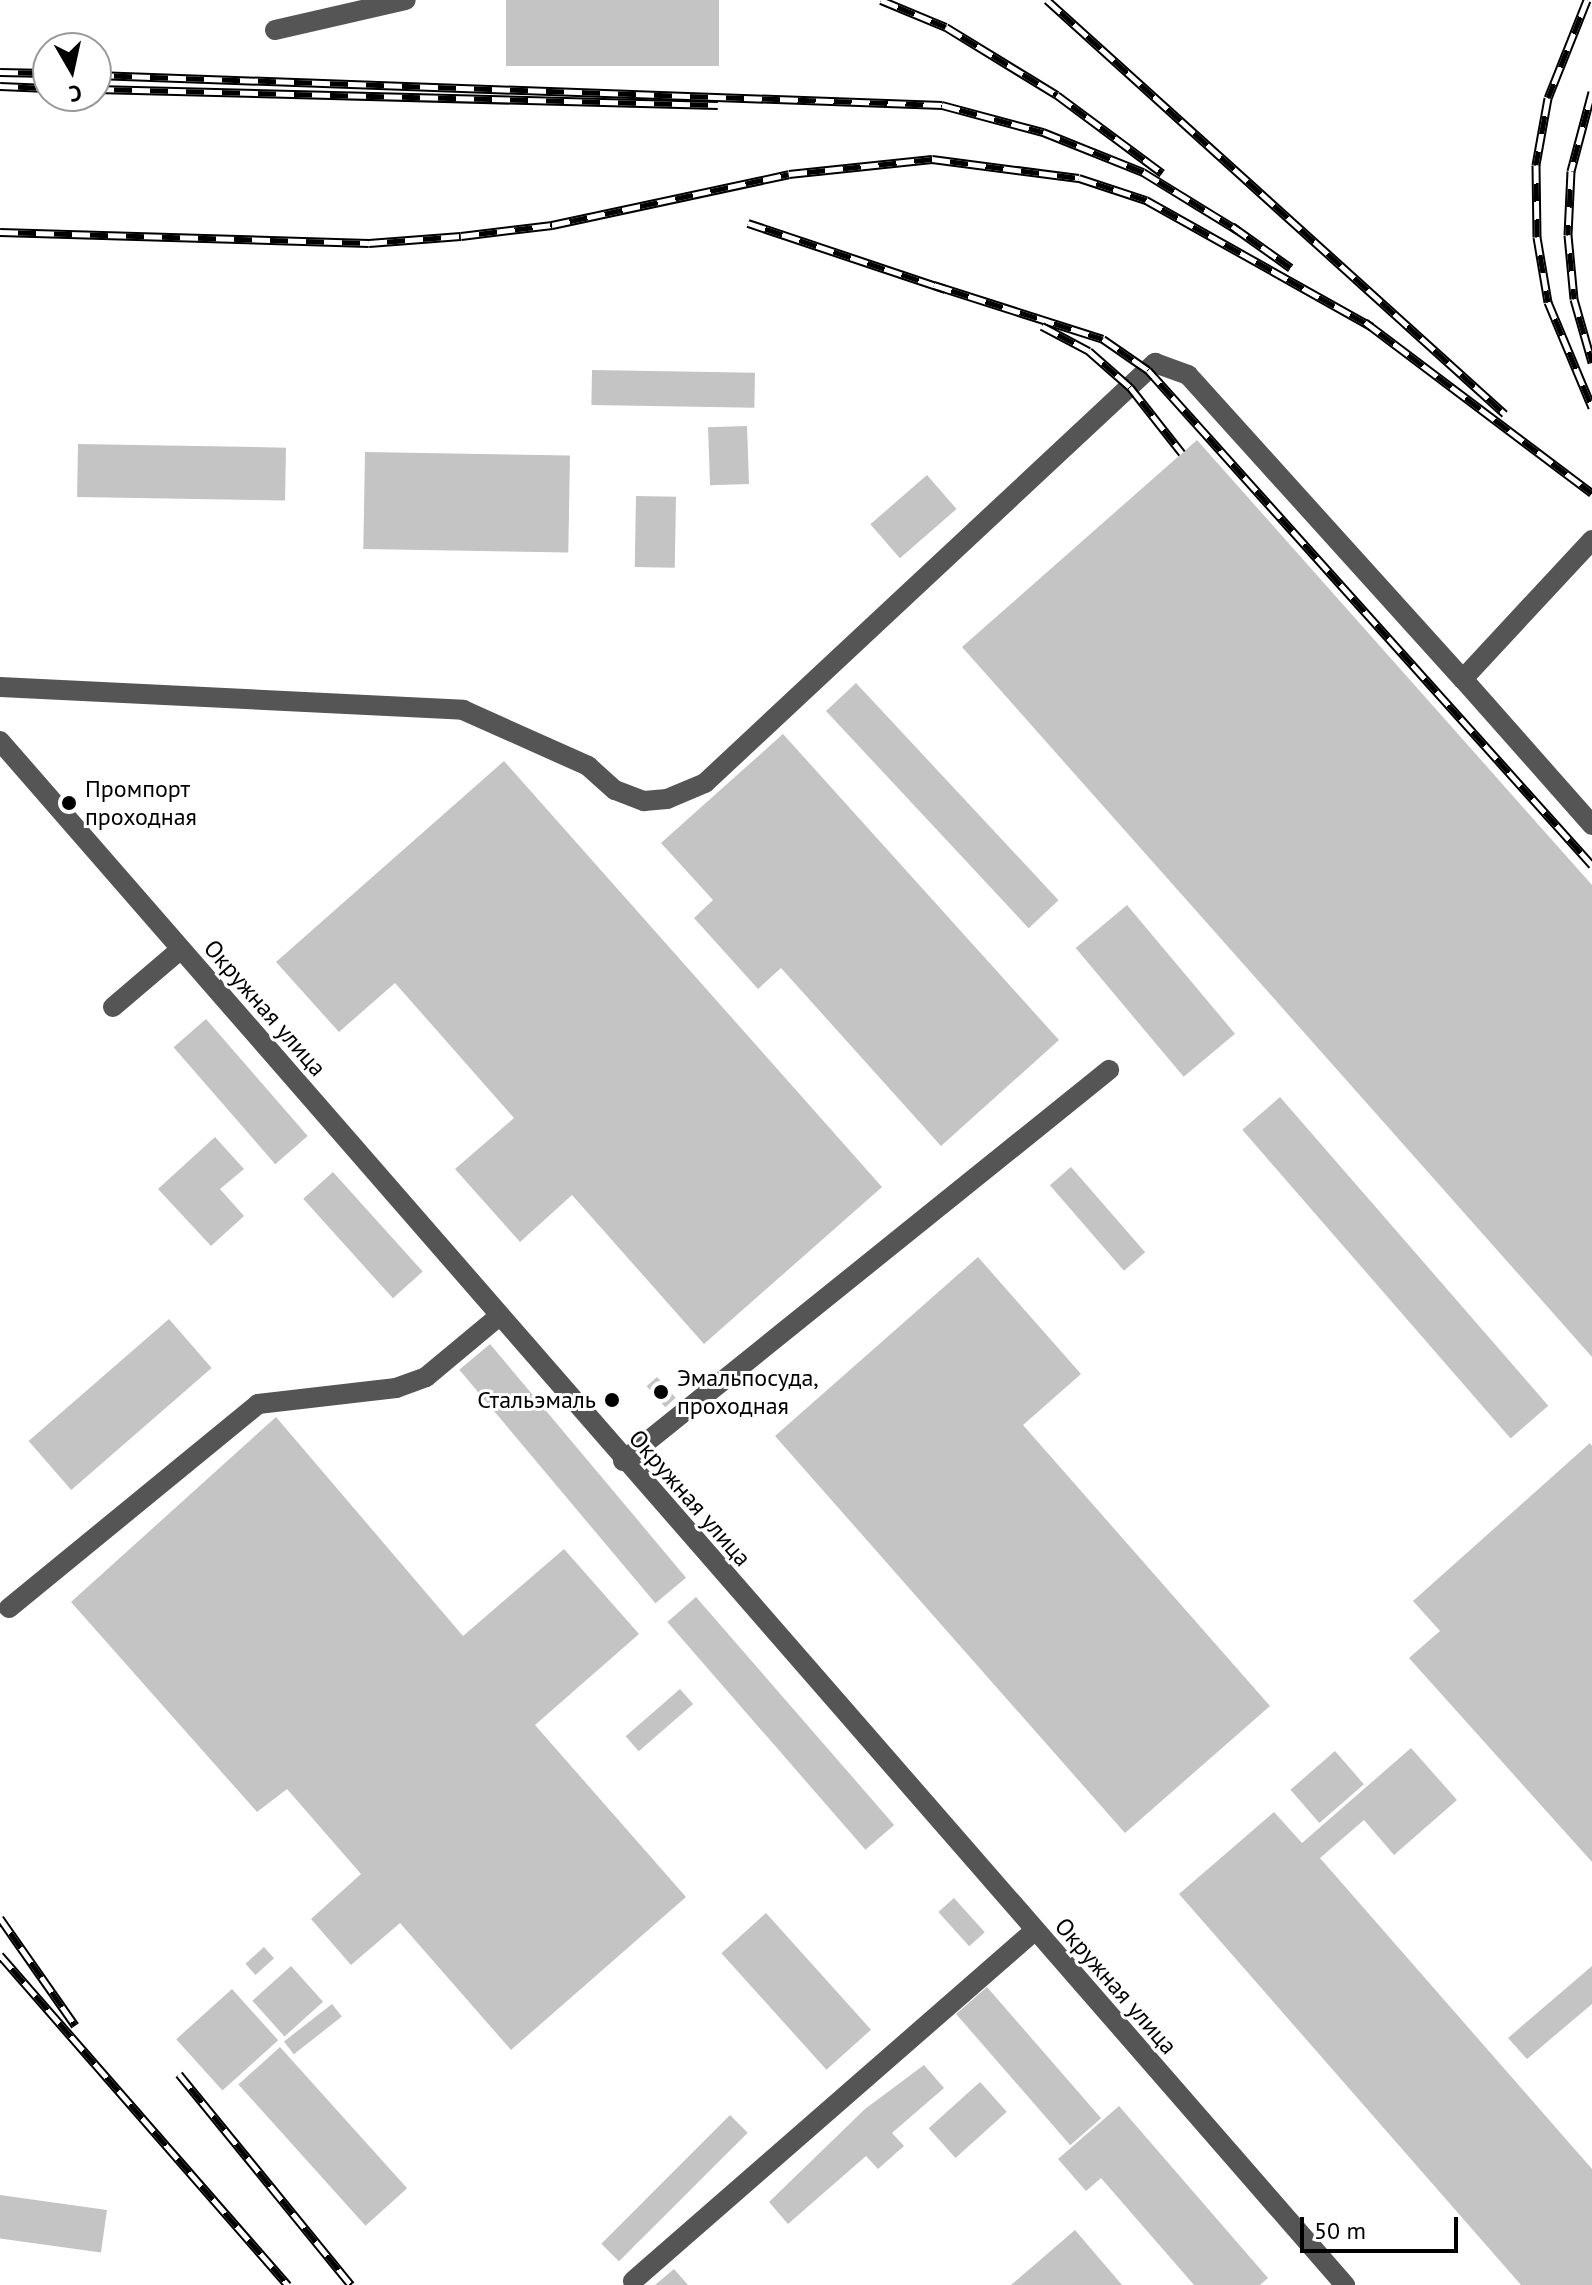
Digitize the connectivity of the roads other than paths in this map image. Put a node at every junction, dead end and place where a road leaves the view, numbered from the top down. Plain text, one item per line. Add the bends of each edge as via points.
1 (406, 0) edge
2 (275, 30) dead end
3 (1592, 540) edge
4 (1463, 679) junction
5 (0, 687) edge
6 (0, 741) edge
7 (1592, 825) edge
8 (180, 950) junction
9 (113, 1007) dead end
10 (1109, 1070) dead end
11 (498, 1317) junction
12 (623, 1461) junction
13 (9, 1608) dead end
14 (1033, 1932) junction
15 (633, 2281) dead end
16 (1345, 2285) edge

1 - 2 street
3 - 4 street
4 - 5 street via 1188,375 1155,363 705,783 667,799 644,801 615,790 588,766 463,710
4 - 7 street
6 - 8 street, Окружная улица
8 - 9 street
8 - 11 street, Окружная улица
10 - 12 street
11 - 12 street, Окружная улица
11 - 13 street via 426,1377 396,1388 258,1404
12 - 14 street, Окружная улица
14 - 15 street
14 - 16 street, Окружная улица

